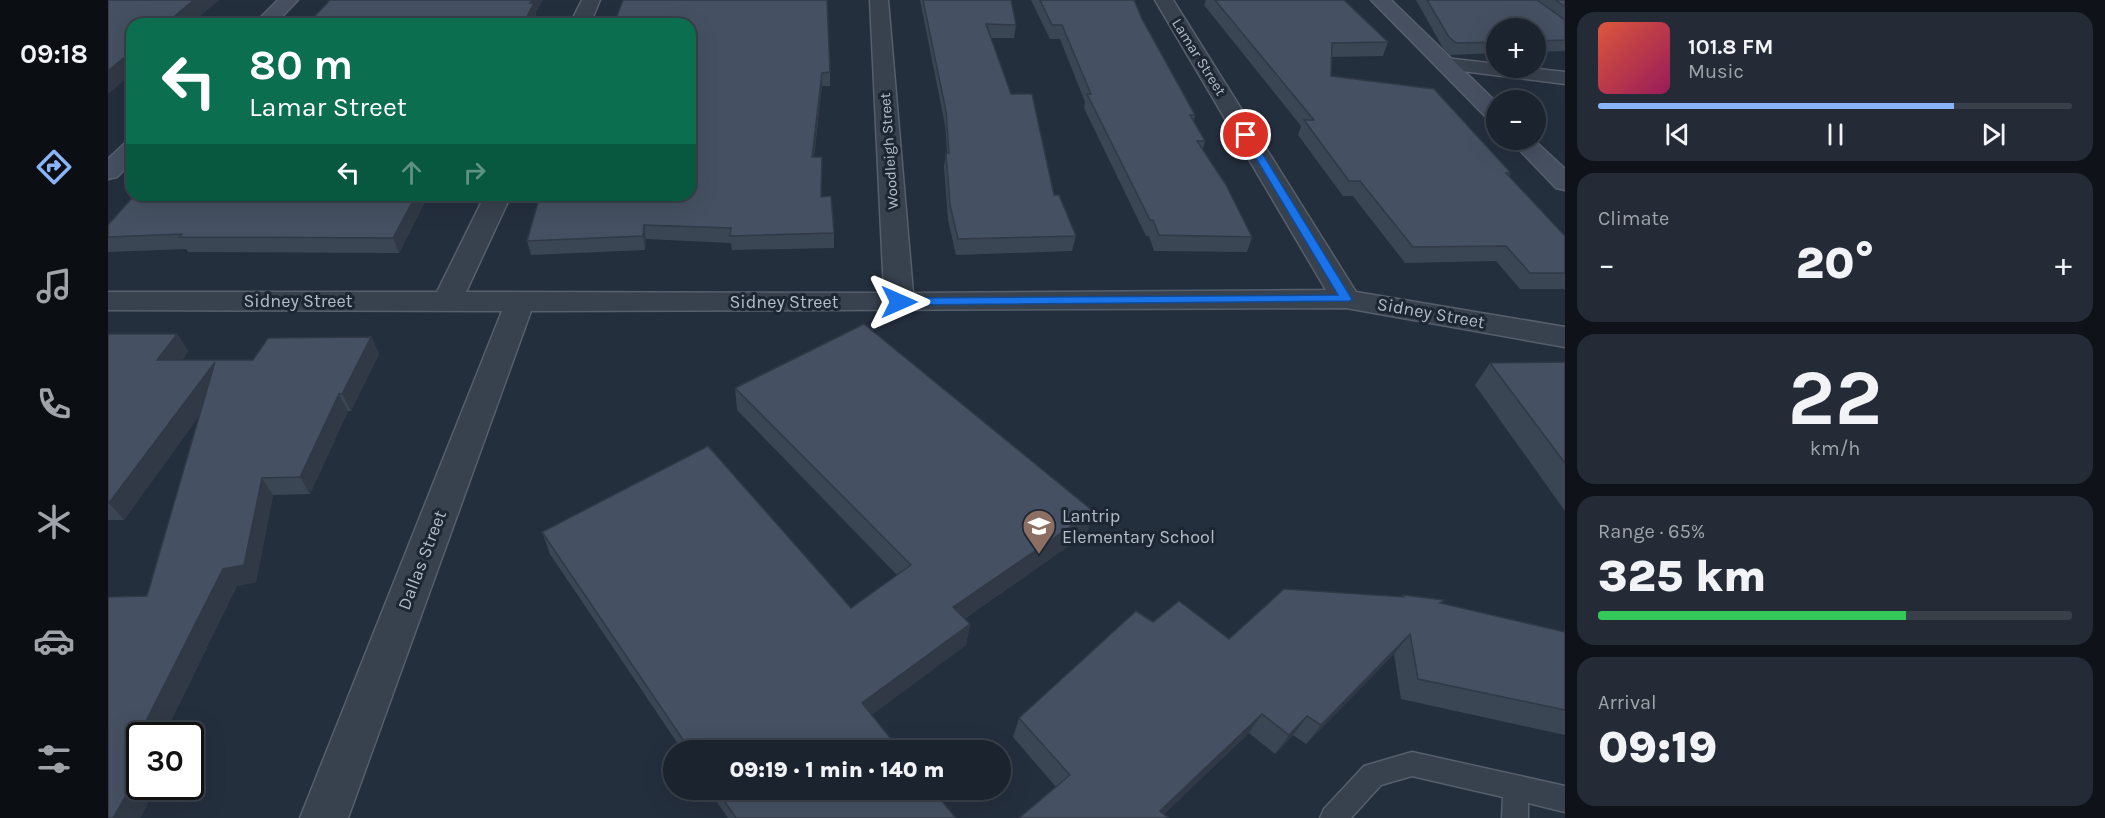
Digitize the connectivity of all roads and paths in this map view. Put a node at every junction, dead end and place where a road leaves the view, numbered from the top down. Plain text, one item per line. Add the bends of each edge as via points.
1 (289, 0) edge
2 (591, 0) edge
3 (879, 0) edge
4 (1164, 0) edge
5 (1380, 0) edge
6 (270, 18) edge
7 (583, 18) edge
8 (1445, 64) junction
9 (1565, 78) edge
10 (1486, 105) edge
11 (1531, 150) edge
12 (126, 155) edge
13 (108, 172) edge
14 (1565, 183) edge
15 (495, 201) edge
16 (1346, 299) junction
17 (108, 301) edge
18 (447, 301) junction
19 (520, 301) junction
20 (899, 302) junction
21 (1565, 337) edge
22 (1516, 788) junction
23 (1565, 799) edge
24 (324, 818) edge
25 (1333, 818) edge
26 (1515, 818) edge

1 - 6 street
2 - 7 street
3 - 20 street, Woodleigh Street
4 - 16 street, Lamar Street
5 - 8 street
8 - 9 street
8 - 10 street
11 - 14 street
12 - 13 street
15 - 18 street
16 - 20 street, Sidney Street
16 - 21 street, Sidney Street
17 - 18 street, Sidney Street
18 - 19 street, Sidney Street
19 - 20 street, Sidney Street
19 - 24 street, Dallas Street
22 - 23 lane
22 - 25 lane via 1412,764 1373,776
22 - 26 lane

